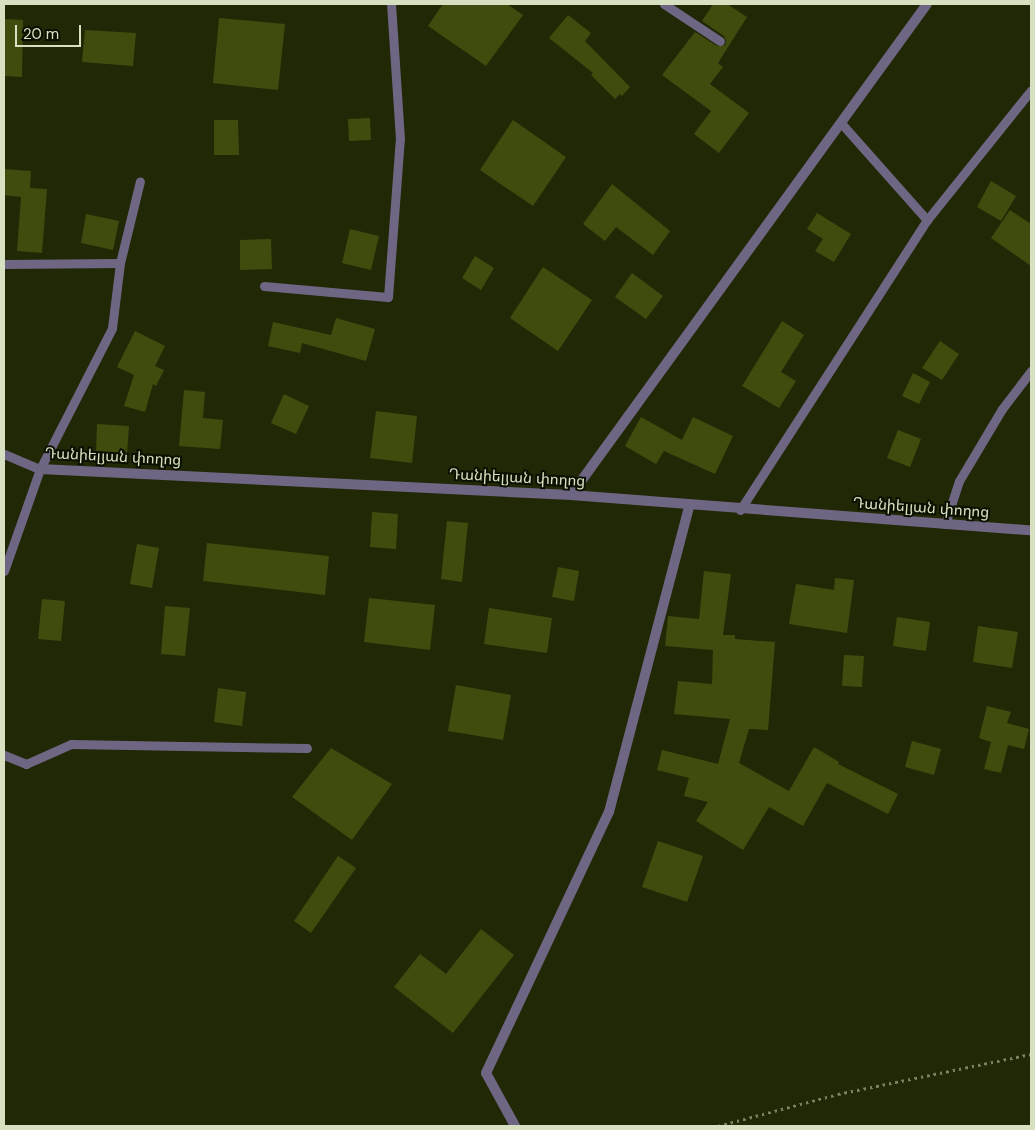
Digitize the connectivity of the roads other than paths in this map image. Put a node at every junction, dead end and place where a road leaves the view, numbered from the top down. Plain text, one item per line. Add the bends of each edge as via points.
1 (391, 4) edge
2 (664, 4) edge
3 (927, 4) edge
4 (720, 40) dead end
5 (1031, 90) edge
6 (841, 123) junction
7 (140, 181) dead end
8 (927, 220) junction
9 (120, 263) junction
10 (4, 264) edge
11 (264, 286) dead end
12 (1031, 370) edge
13 (4, 454) edge
14 (40, 470) junction
15 (571, 495) junction
16 (689, 506) junction
17 (740, 510) junction
18 (945, 524) junction
19 (1031, 530) edge
20 (4, 571) edge
21 (307, 748) dead end
22 (4, 755) edge
23 (515, 1126) edge

1 - 11 lane via 400,139 388,297
2 - 4 lane
3 - 6 street
5 - 8 lane
6 - 8 lane
6 - 15 street
7 - 9 lane
8 - 17 lane
9 - 10 lane
9 - 14 lane via 112,328
12 - 18 lane via 1002,409 960,481
13 - 14 lane, Դանիելյան փողոց
14 - 15 street, Դանիելյան փողոց
14 - 20 lane
15 - 16 street, Դանիելյան փողոց
16 - 17 street, Դանիելյան փողոց
16 - 23 street via 609,812 486,1073
17 - 18 street, Դանիելյան փողոց
18 - 19 street, Դանիելյան փողոց
21 - 22 lane via 71,744 26,764

